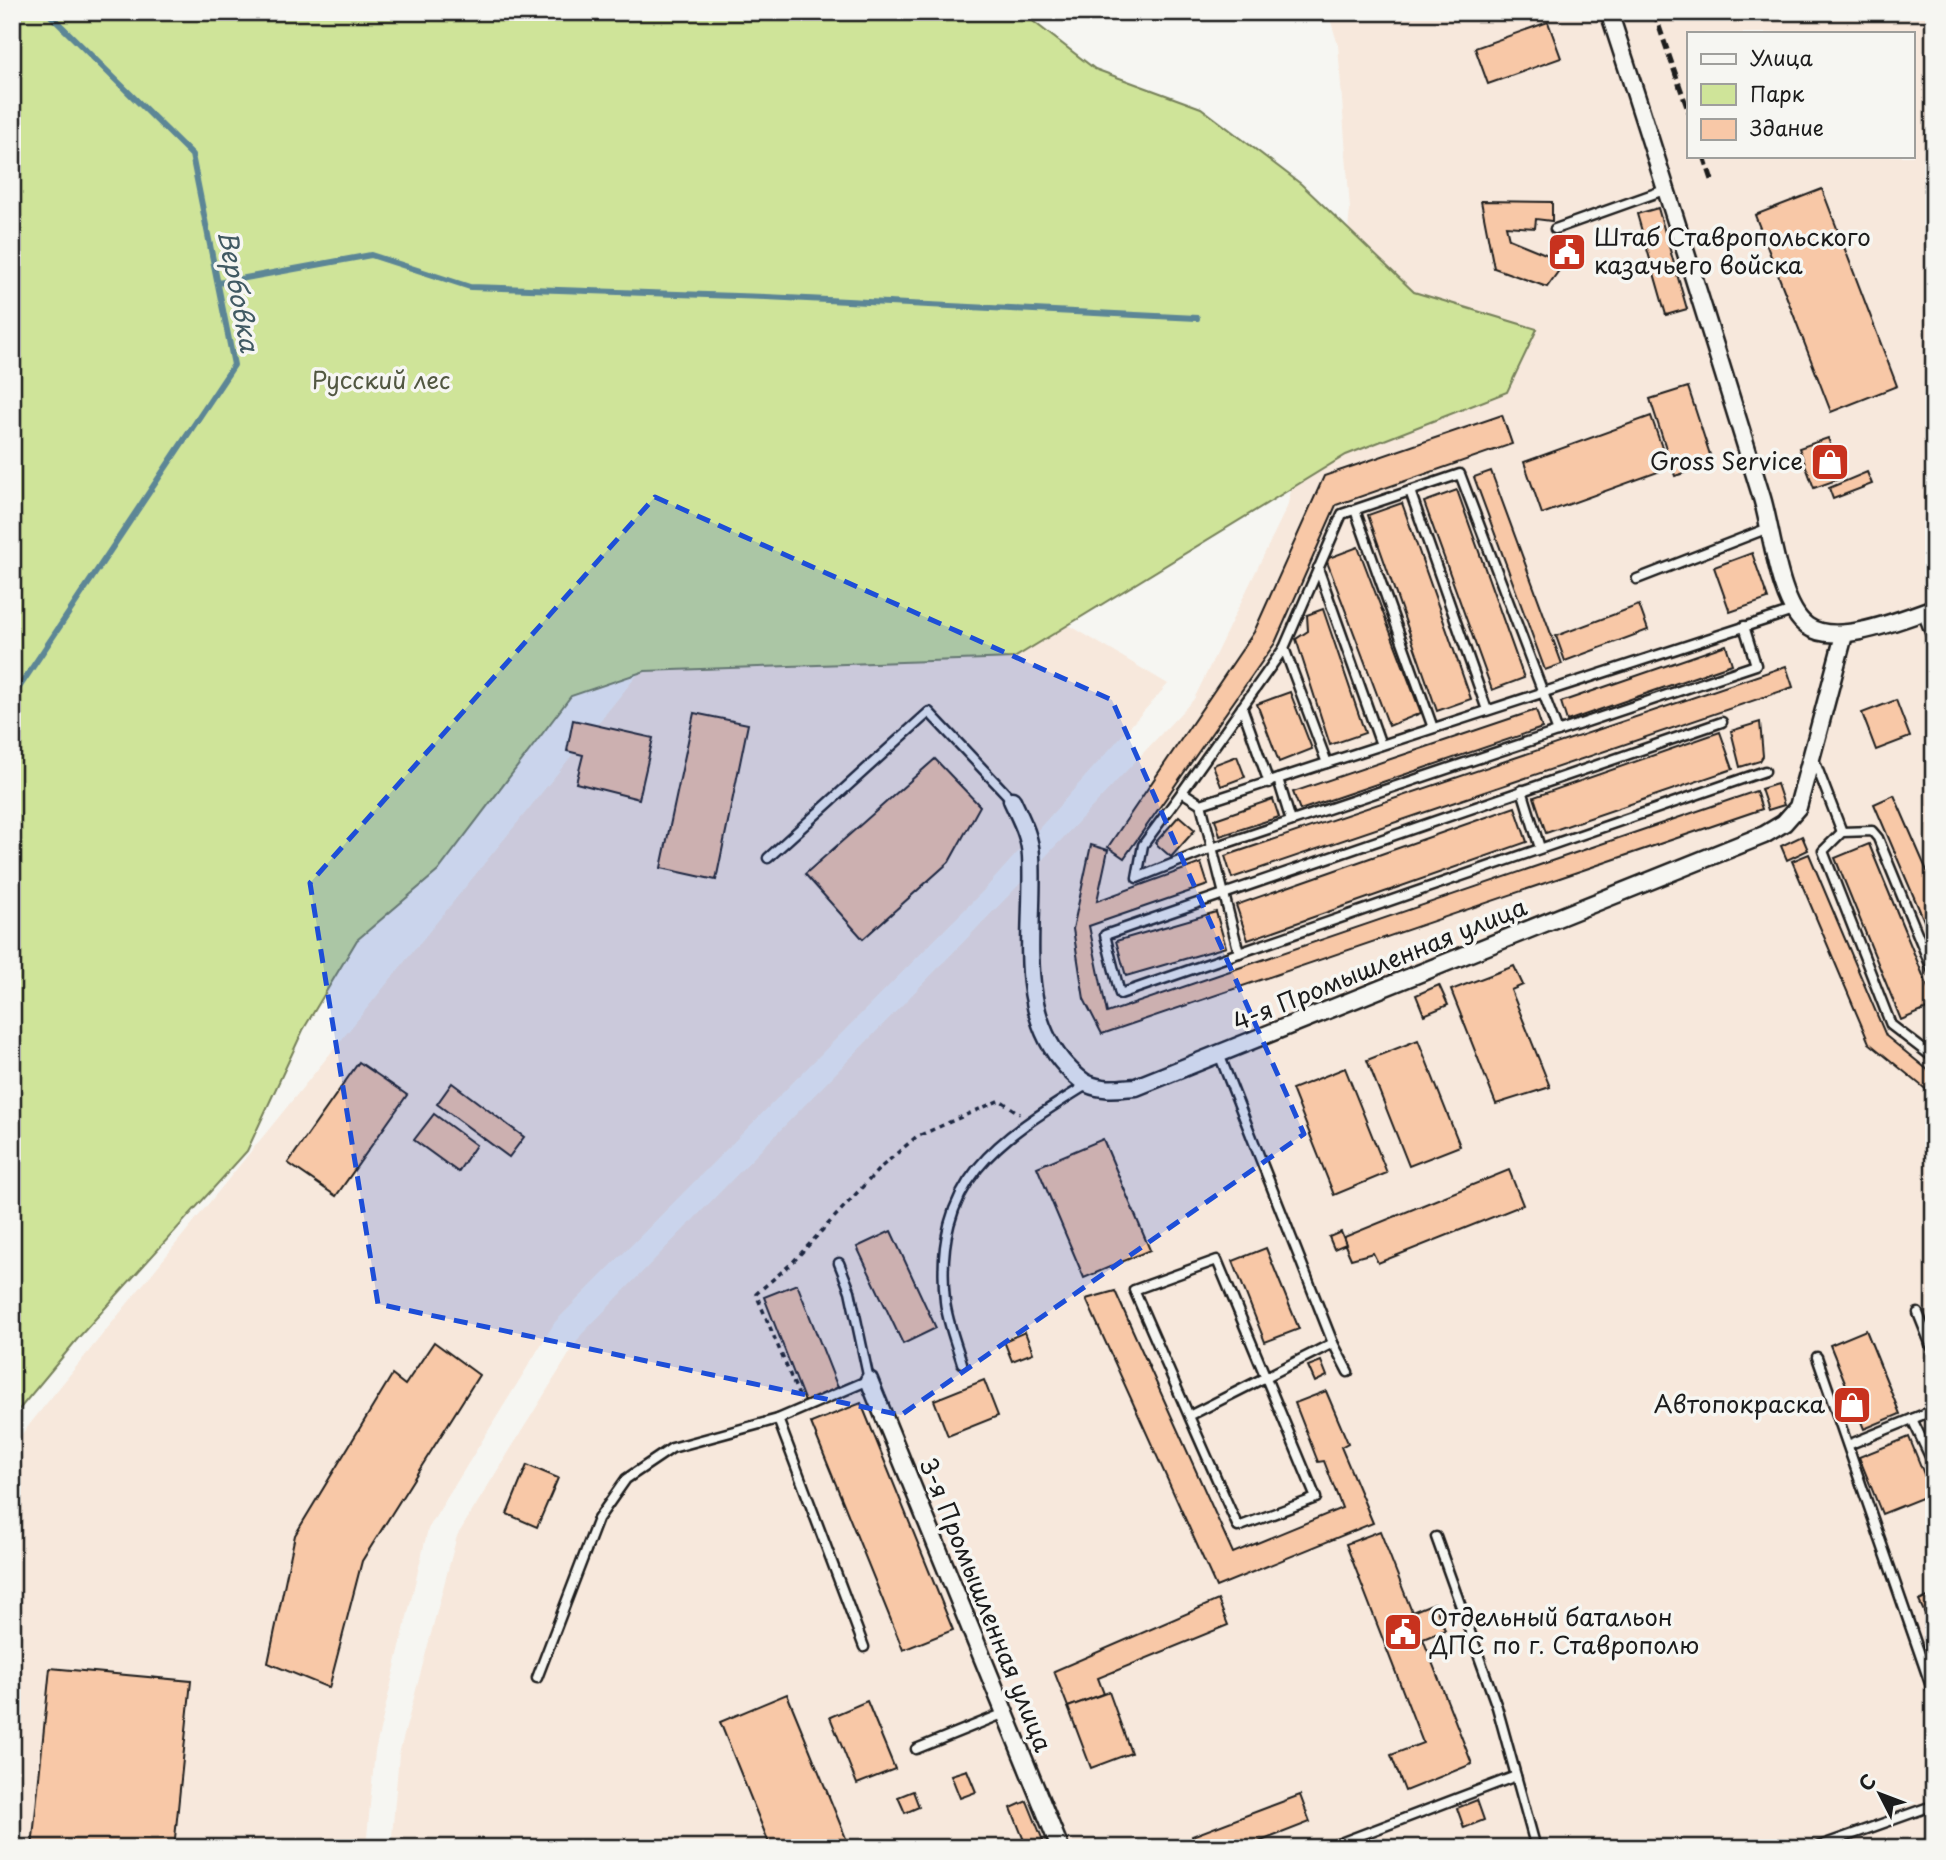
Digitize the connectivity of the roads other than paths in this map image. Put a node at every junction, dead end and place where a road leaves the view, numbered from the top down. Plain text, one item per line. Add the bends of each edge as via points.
1 (1609, 12) edge
2 (1667, 189) junction
3 (1555, 229) dead end
4 (1410, 491) junction
5 (1355, 510) junction
6 (1771, 527) junction
7 (1318, 568) junction
8 (1637, 579) dead end
9 (1928, 610) edge
10 (1793, 611) junction
11 (1744, 626) junction
12 (1844, 635) junction
13 (1934, 643) edge
14 (1284, 648) junction
15 (1542, 692) junction
16 (1242, 707) junction
17 (1487, 710) junction
18 (1722, 722) dead end
19 (1433, 728) junction
20 (1558, 732) junction
21 (1381, 745) junction
22 (1812, 754) junction
23 (1326, 763) junction
24 (1765, 771) dead end
25 (1273, 781) junction
26 (1522, 790) junction
27 (1182, 792) junction
28 (1012, 800) joint
29 (1201, 804) junction
30 (1291, 821) junction
31 (1842, 832) junction
32 (1212, 848) junction
33 (1540, 848) junction
34 (768, 858) dead end
35 (1224, 892) junction
36 (1239, 953) junction
37 (1934, 974) edge
38 (1934, 1042) edge
39 (1926, 1051) junction
40 (1219, 1054) junction
41 (1934, 1058) edge
42 (1088, 1084) junction
43 (839, 1263) dead end
44 (1918, 1313) dead end
45 (1333, 1343) junction
46 (1934, 1353) edge
47 (1817, 1357) dead end
48 (962, 1363) dead end
49 (1348, 1372) dead end
50 (869, 1380) junction
51 (1266, 1380) junction
52 (1934, 1410) edge
53 (1189, 1416) junction
54 (778, 1419) junction
55 (1912, 1419) junction
56 (1848, 1445) junction
57 (1934, 1465) edge
58 (1436, 1537) dead end
59 (864, 1647) dead end
60 (537, 1678) dead end
61 (1934, 1695) edge
62 (1005, 1713) junction
63 (916, 1749) dead end
64 (1516, 1776) junction
65 (1934, 1809) edge
66 (1060, 1848) edge
67 (1327, 1848) edge
68 (1536, 1848) edge
69 (1814, 1848) edge

1 - 2 street
2 - 3 lane
2 - 6 street
4 - 5 lane
4 - 15 lane via 1460,474
4 - 17 lane
5 - 7 lane via 1342,514
5 - 19 lane
6 - 8 lane
6 - 10 street
7 - 14 lane
7 - 21 lane
9 - 12 street
9 - 13 lane
10 - 11 lane
10 - 12 street via 1806,626 1825,635
11 - 15 lane
11 - 20 lane via 1756,665
12 - 22 street, 4-я Промышленная улица
14 - 16 lane
14 - 23 lane
15 - 17 lane
15 - 20 lane
16 - 25 lane
16 - 27 lane
17 - 19 lane
18 - 26 lane
19 - 21 lane
20 - 30 lane
21 - 23 lane
22 - 31 lane
22 - 40 street, 4-я Промышленная улица via 1798,807 1764,835
23 - 25 lane
24 - 33 lane
25 - 29 lane
25 - 30 lane
26 - 33 lane
26 - 35 lane
27 - 29 lane
27 - 32 lane via 1143,845 1136,878
28 - 34 lane via 929,712
28 - 42 street via 1026,829 1031,854 1032,988 1049,1043 1061,1061
29 - 32 lane
30 - 32 lane
31 - 37 lane via 1872,831 1878,838
31 - 39 lane via 1823,851 1891,1025
32 - 35 lane
33 - 36 lane
35 - 36 lane
35 - 36 lane via 1105,935 1120,993
38 - 39 lane
39 - 41 lane
40 - 42 street, 4-я Промышленная улица via 1136,1087 1106,1089
40 - 45 lane
42 - 48 lane via 1028,1121 987,1154 950,1215 943,1256 945,1303
43 - 50 lane
44 - 46 lane
45 - 49 lane
45 - 51 lane
47 - 56 lane
50 - 54 lane
50 - 62 street, 3-я Промышленная улица
51 - 53 lane
51 - 53 lane via 1316,1498 1238,1527
51 - 53 lane via 1217,1260 1134,1290
52 - 55 lane
54 - 59 lane
54 - 60 lane via 672,1448 626,1479 598,1519
55 - 56 lane
55 - 57 lane
56 - 61 lane
58 - 64 lane via 1497,1707
62 - 63 lane
62 - 66 street, 3-я Промышленная улица
64 - 67 lane
64 - 68 lane
65 - 69 lane

